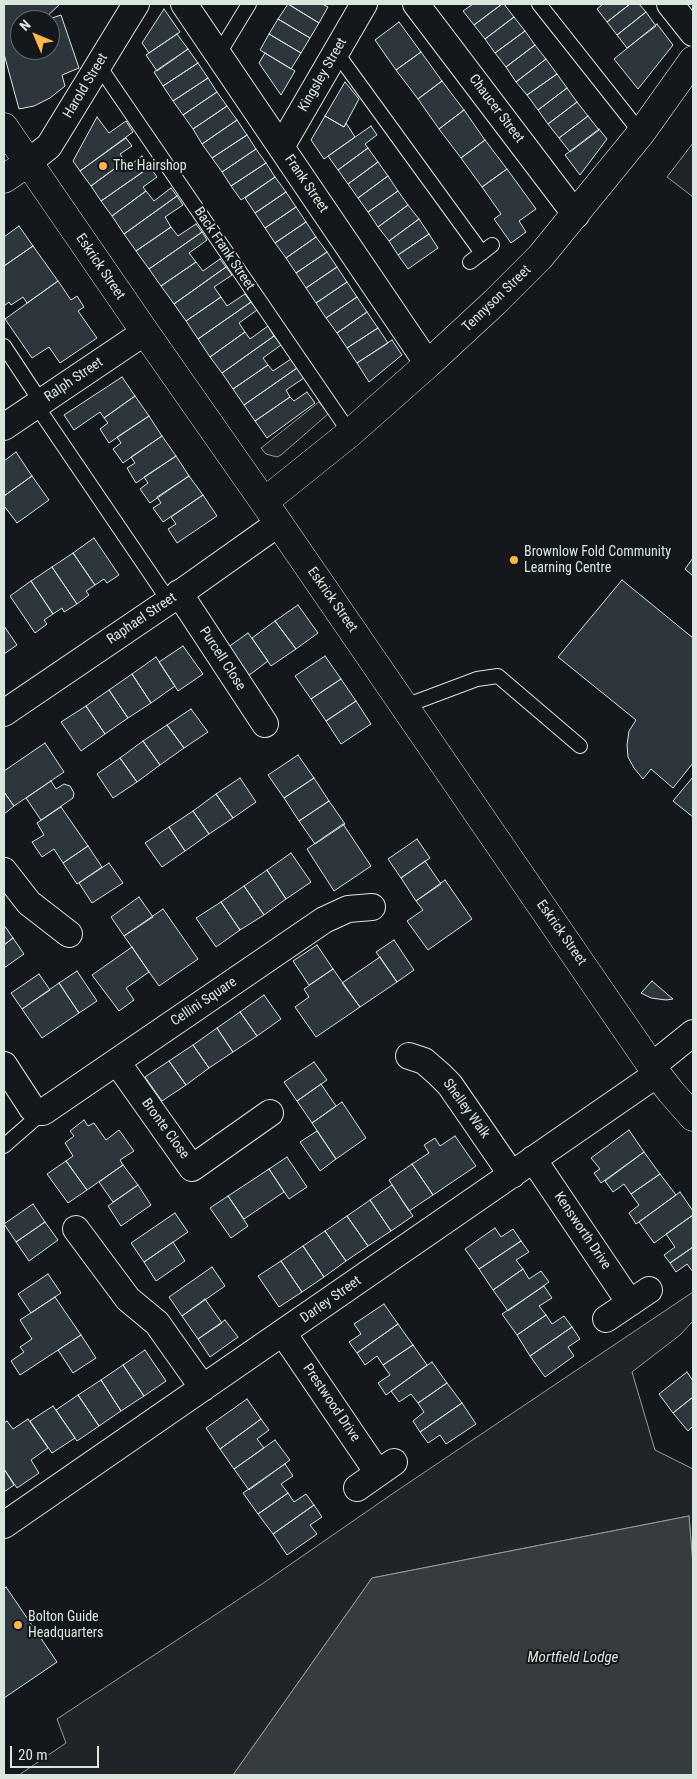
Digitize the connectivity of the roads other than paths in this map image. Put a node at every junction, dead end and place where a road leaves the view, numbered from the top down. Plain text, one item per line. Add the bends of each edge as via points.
1 (136, 4) edge
2 (184, 4) edge
3 (249, 4) edge
4 (364, 4) edge
5 (416, 4) edge
6 (539, 4) edge
7 (670, 4) edge
8 (693, 33) edge
9 (336, 52) junction
10 (218, 55) junction
11 (693, 60) edge
12 (99, 66) junction
13 (4, 127) edge
14 (641, 133) junction
15 (281, 147) junction
16 (29, 162) junction
17 (4, 179) edge
18 (576, 215) junction
19 (470, 262) dead end
20 (145, 332) junction
21 (4, 346) edge
22 (428, 364) junction
23 (39, 404) junction
24 (4, 427) edge
25 (350, 433) junction
26 (272, 512) junction
27 (174, 597) junction
28 (405, 706) junction
29 (4, 713) edge
30 (265, 724) dead end
31 (580, 746) dead end
32 (4, 871) edge
33 (372, 907) dead end
34 (69, 934) dead end
35 (693, 1034) edge
36 (409, 1056) dead end
37 (117, 1062) junction
38 (4, 1065) edge
39 (655, 1070) junction
40 (43, 1112) junction
41 (270, 1113) dead end
42 (693, 1117) edge
43 (4, 1146) edge
44 (533, 1159) junction
45 (512, 1175) junction
46 (76, 1229) dead end
47 (606, 1319) dead end
48 (283, 1333) junction
49 (203, 1388) junction
50 (357, 1488) dead end
51 (4, 1525) edge

1 - 12 street, Harold Street
2 - 10 street, Frank Street
3 - 10 lane
4 - 9 street, Kingsley Street
5 - 18 street, Chaucer Street
6 - 14 lane
7 - 8 street
9 - 15 street, Kingsley Street
9 - 19 lane via 487,249
10 - 15 street, Frank Street
11 - 14 street, Tennyson Street
12 - 16 street, Harold Street via 49,146
12 - 25 lane, Back Frank Street
13 - 16 street, Eskrick Street
14 - 18 street, Tennyson Street
15 - 22 street, Frank Street
16 - 17 street
16 - 20 street, Eskrick Street
18 - 22 street, Tennyson Street via 509,289
20 - 23 street, Ralph Street
20 - 26 street, Eskrick Street
21 - 23 lane
22 - 25 street, Tennyson Street
23 - 24 street, Ralph Street
23 - 27 lane
25 - 26 street, Tennyson Street
26 - 27 street, Raphael Street
26 - 28 street, Eskrick Street
27 - 29 street, Raphael Street
27 - 30 street, Purcell Close
28 - 31 lane via 477,678 498,676
28 - 39 street, Eskrick Street
32 - 34 street via 29,903
33 - 37 street, Cellini Square via 348,909 324,920
35 - 39 street, Darley Street
36 - 45 street, Shelley Walk via 424,1061 450,1085
37 - 40 street, Cellini Square
37 - 41 street, Bronte Close via 192,1168
38 - 40 street via 32,1108
39 - 42 street, Eskrick Street
39 - 44 street, Darley Street
40 - 43 lane
44 - 45 street, Darley Street
44 - 47 street, Kensworth Drive via 639,1296
45 - 48 street, Darley Street
46 - 49 street via 128,1299 157,1323
48 - 49 street, Darley Street
48 - 50 street, Prestwood Drive via 386,1468
49 - 51 street, Darley Street

